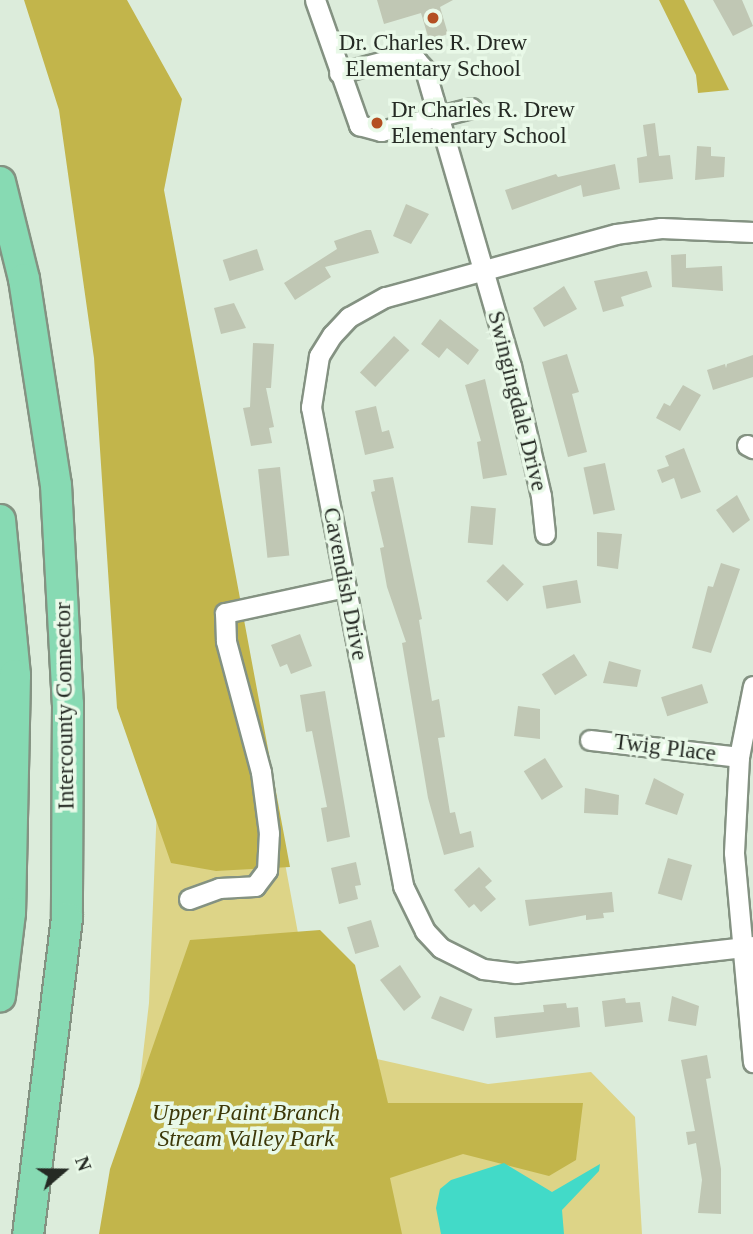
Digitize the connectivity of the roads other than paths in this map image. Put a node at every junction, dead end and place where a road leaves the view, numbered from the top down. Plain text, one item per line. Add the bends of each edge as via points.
1 (315, 0) edge
2 (339, 73) junction
3 (471, 108) dead end
4 (440, 117) junction
5 (0, 182) edge
6 (753, 232) edge
7 (484, 270) junction
8 (0, 520) edge
9 (545, 534) dead end
10 (345, 587) junction
11 (753, 686) edge
12 (590, 740) dead end
13 (740, 757) junction
14 (189, 899) dead end
15 (747, 947) edge
16 (0, 996) edge
17 (753, 1062) edge
18 (27, 1234) edge

1 - 2 street
2 - 4 street via 359,125 371,130
2 - 4 street, Swingingdale Drive via 392,58 416,60 425,70
3 - 4 street
4 - 7 street, Swingingdale Drive
5 - 18 highway, Intercounty Connector via 24,279 56,485 68,705 67,918
6 - 7 street, Cavendish Drive via 661,228 616,234
7 - 9 street, Swingingdale Drive via 528,432
7 - 10 street, Cavendish Drive via 369,304 349,317 319,356 311,408
8 - 16 highway via 15,675 10,914
10 - 14 street via 225,613 226,641 261,772 269,833 267,870 255,886 219,888
10 - 15 street, Cavendish Drive via 403,886 412,911 441,948 482,969 516,973
11 - 13 street
12 - 13 street, Twig Place
13 - 15 street via 734,853
15 - 17 street

